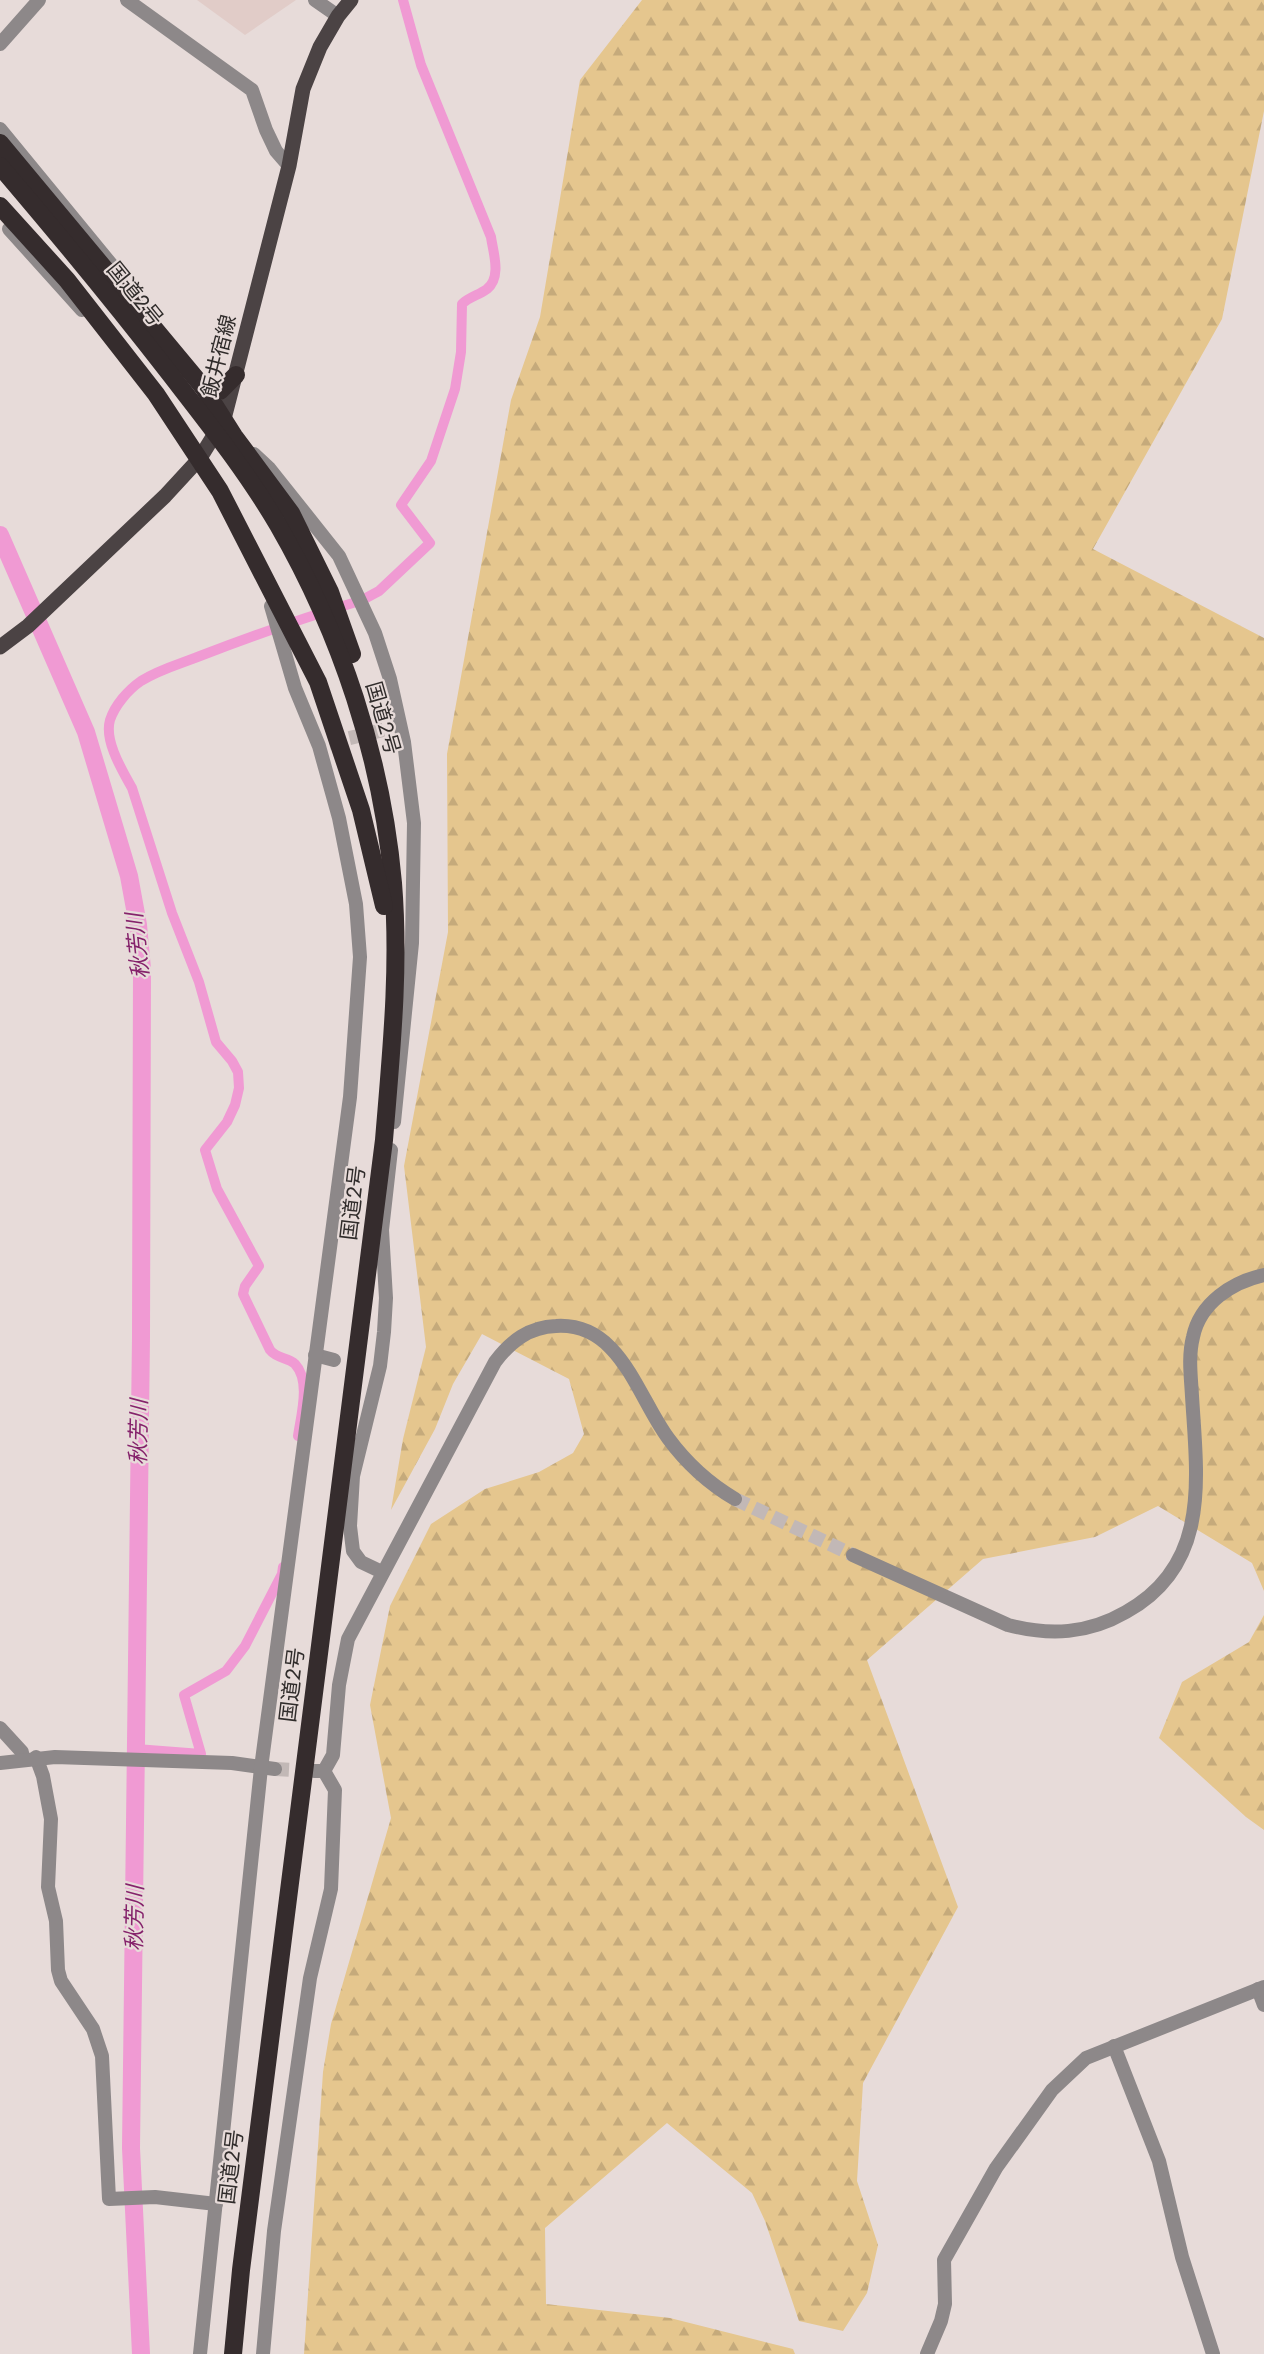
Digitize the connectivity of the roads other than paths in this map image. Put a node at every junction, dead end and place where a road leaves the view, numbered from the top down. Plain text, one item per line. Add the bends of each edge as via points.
1 (39, 0) edge
2 (127, 0) edge
3 (315, 0) edge
4 (351, 0) edge
5 (338, 16) junction
6 (0, 44) edge
7 (0, 129) edge
8 (0, 143) edge
9 (29, 163) junction
10 (0, 166) edge
11 (289, 166) junction
12 (0, 187) edge
13 (0, 206) edge
14 (0, 218) edge
15 (112, 279) junction
16 (147, 321) junction
17 (117, 344) junction
18 (236, 375) junction
19 (203, 387) junction
20 (224, 419) junction
21 (234, 436) junction
22 (200, 458) junction
23 (323, 595) junction
24 (290, 640) junction
25 (0, 646) edge
26 (396, 985) junction
27 (1264, 1275) edge
28 (315, 1355) junction
29 (334, 1360) dead end
30 (364, 1365) dead end
31 (380, 1366) junction
32 (735, 1499) tunnel mouth
33 (853, 1555) tunnel mouth
34 (382, 1572) junction
35 (0, 1728) edge
36 (29, 1758) junction
37 (0, 1763) edge
38 (261, 1768) junction
39 (275, 1769) tunnel mouth
40 (1261, 1988) edge
41 (1264, 2005) edge
42 (1114, 2046) junction
43 (216, 2204) junction
44 (200, 2354) edge
45 (233, 2354) edge
46 (263, 2354) edge
47 (927, 2354) edge
48 (1213, 2354) edge

1 - 6 street
2 - 11 street via 252,90 276,151
3 - 5 street
4 - 5 main road, 飯井宿線
5 - 11 main road, 飯井宿線 via 303,89
7 - 9 street
8 - 15 highway
9 - 12 street
9 - 15 street via 114,266
10 - 23 highway, 国道2号 via 143,339 235,460
11 - 18 main road, 飯井宿線
13 - 17 highway via 67,280
14 - 17 street via 66,295
15 - 16 highway
16 - 17 street
16 - 19 highway
17 - 22 highway
18 - 19 highway via 220,391
18 - 20 main road, 飯井宿線
19 - 20 highway
20 - 21 highway
20 - 22 main road, 飯井宿線
21 - 23 highway via 306,539
21 - 31 street via 269,468 339,556 354,583 390,680 393,727 414,823 412,943 382,1230 386,1298
22 - 24 highway via 247,542
22 - 25 main road, 飯井宿線 via 28,626
23 - 26 highway, 国道2号 via 334,621 379,787 393,882
24 - 26 highway via 334,723 358,800 382,889
24 - 28 street via 295,688 324,745 356,904 360,957 350,1097
26 - 45 highway, 国道2号 via 384,1140
27 - 33 street via 1237,1284 1212,1302 1200,1318 1190,1359 1196,1512 1177,1564 1134,1608 1082,1630 1062,1633 1023,1629
28 - 29 street
28 - 38 street
30 - 31 street
31 - 34 street via 353,1476 350,1526 353,1551 361,1562
32 - 34 street via 713,1486 681,1455 624,1364 604,1341 577,1328 546,1326 517,1338 495,1362
34 - 46 street via 348,1640 339,1685 333,1755 317,1771 335,1791 331,1889 310,1978 274,2231
35 - 36 street
36 - 37 street
36 - 38 street via 232,1763
36 - 43 street via 43,1776 51,1820 48,1887 56,1921 58,1970 61,1981 93,2029 102,2056 109,2199 155,2198
38 - 39 street
38 - 43 street
40 - 41 street
40 - 42 street
42 - 47 street via 1086,2058 1052,2090 996,2168 944,2260 945,2304
42 - 48 street via 1159,2161 1182,2257
43 - 44 street

